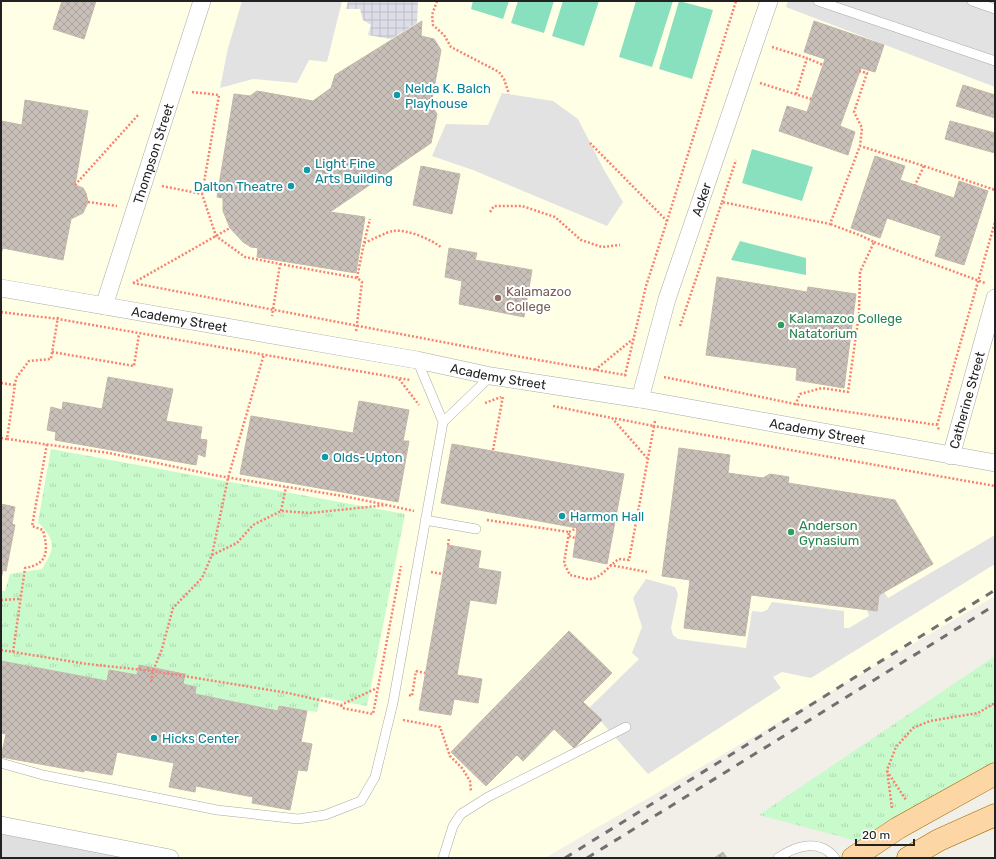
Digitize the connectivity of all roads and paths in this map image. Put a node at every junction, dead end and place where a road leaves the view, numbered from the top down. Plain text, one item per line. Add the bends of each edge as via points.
1 (202, 1) edge
2 (437, 1) edge
3 (736, 1) edge
4 (769, 1) edge
5 (818, 1) edge
6 (972, 1) edge
7 (995, 9) edge
8 (770, 54) dead end
9 (807, 58) junction
10 (995, 61) edge
11 (823, 65) dead end
12 (859, 71) dead end
13 (764, 76) dead end
14 (174, 90) junction
15 (509, 94) dead end
16 (796, 94) junction
17 (812, 99) dead end
18 (139, 114) dead end
19 (590, 143) dead end
20 (860, 146) junction
21 (924, 166) junction
22 (144, 182) junction
23 (75, 185) dead end
24 (915, 185) dead end
25 (995, 190) edge
26 (202, 194) junction
27 (88, 202) dead end
28 (136, 210) junction
29 (490, 212) dead end
30 (370, 219) dead end
31 (667, 221) junction
32 (995, 222) edge
33 (830, 224) junction
34 (230, 228) dead end
35 (216, 236) junction
36 (874, 242) junction
37 (364, 243) junction
38 (620, 245) dead end
39 (442, 248) dead end
40 (280, 264) junction
41 (357, 278) junction
42 (979, 282) junction
43 (133, 283) junction
44 (1, 288) edge
45 (992, 291) edge
46 (61, 298) junction
47 (104, 306) junction
48 (273, 310) junction
49 (1, 312) edge
50 (144, 313) junction
51 (58, 319) junction
52 (356, 326) junction
53 (678, 333) dead end
54 (139, 334) junction
55 (268, 334) junction
56 (633, 339) junction
57 (52, 352) junction
58 (264, 355) junction
59 (417, 360) junction
60 (666, 369) dead end
61 (594, 370) junction
62 (625, 375) junction
63 (491, 376) junction
64 (664, 376) junction
65 (398, 378) junction
66 (1, 383) edge
67 (426, 383) junction
68 (14, 385) junction
69 (476, 391) junction
70 (503, 396) junction
71 (510, 397) dead end
72 (640, 399) junction
73 (657, 402) junction
74 (484, 404) dead end
75 (546, 404) dead end
76 (795, 404) junction
77 (420, 407) dead end
78 (612, 418) junction
79 (443, 422) junction
80 (936, 425) junction
81 (654, 426) junction
82 (792, 427) junction
83 (1, 438) edge
84 (7, 439) junction
85 (47, 444) junction
86 (493, 450) dead end
87 (951, 456) junction
88 (647, 458) junction
89 (995, 463) edge
90 (228, 478) junction
91 (995, 486) edge
92 (286, 487) junction
93 (414, 503) dead end
94 (387, 505) junction
95 (281, 511) junction
96 (413, 511) junction
97 (426, 517) junction
98 (411, 518) dead end
99 (577, 528) dead end
100 (476, 529) joint
101 (569, 532) junction
102 (569, 536) junction
103 (575, 538) dead end
104 (212, 555) junction
105 (402, 562) dead end
106 (610, 565) junction
107 (424, 570) dead end
108 (646, 572) dead end
109 (443, 574) dead end
110 (19, 599) junction
111 (1, 600) edge
112 (1, 650) edge
113 (13, 652) junction
114 (153, 671) junction
115 (425, 673) dead end
116 (151, 682) dead end
117 (377, 688) junction
118 (404, 694) dead end
119 (995, 703) edge
120 (341, 705) junction
121 (399, 719) dead end
122 (626, 727) dead end
123 (1, 763) edge
124 (887, 770) junction
125 (995, 774) edge
126 (475, 795) dead end
127 (908, 805) dead end
128 (893, 813) dead end
129 (995, 815) edge
130 (1, 825) edge
131 (170, 858) edge
132 (443, 858) edge
133 (778, 858) edge
134 (835, 858) edge
135 (853, 858) edge
136 (908, 858) edge

1 - 14 street, Thompson Street
2 - 15 path via 432,15 433,25 444,34 451,46 499,72
3 - 31 path
4 - 72 street, Acker via 667,300
5 - 10 lane
6 - 7 lane
8 - 9 path via 772,46
9 - 11 path
9 - 16 path
12 - 20 path via 867,73 854,112 862,128
13 - 16 path via 761,84
14 - 22 street, Thompson Street
14 - 26 path via 220,95
16 - 17 path
18 - 23 path
19 - 31 path
20 - 21 path
20 - 33 path
21 - 24 path
21 - 25 path
22 - 26 path
22 - 28 street, Thompson Street
26 - 35 path
27 - 28 path
28 - 47 street, Thompson Street
29 - 38 path via 494,206 522,206 555,217 581,240 602,247
30 - 37 path
31 - 56 path via 646,286
32 - 42 path
33 - 36 path
33 - 53 path via 722,202
34 - 35 path
35 - 40 path via 245,257
35 - 43 path
36 - 42 path
36 - 76 path via 860,272 860,314 848,392 822,388 800,394
37 - 39 path via 393,231 433,240
37 - 41 path
40 - 41 path
40 - 48 path
41 - 52 path via 362,282
42 - 45 path
42 - 80 path
43 - 47 path
43 - 48 path
44 - 46 street, Academy Street
45 - 87 street, Catherine Street
46 - 47 street, Academy Street
46 - 51 path
47 - 50 street, Academy Street
48 - 52 path
48 - 55 path
49 - 51 path
50 - 54 path
50 - 55 street, Academy Street
51 - 54 path
51 - 57 path
52 - 61 path
54 - 57 path via 134,366
54 - 58 path
55 - 58 path
55 - 59 street, Academy Street
56 - 61 path
56 - 62 path
57 - 68 path via 51,359 29,361 16,378
58 - 65 path
58 - 90 path
59 - 63 street, Academy Street
59 - 67 lane
60 - 64 path
61 - 62 path
62 - 72 path
63 - 69 lane
63 - 72 street, Academy Street
64 - 72 path
64 - 76 path
65 - 67 path
65 - 77 path
66 - 68 path
67 - 79 lane
68 - 84 path
69 - 70 path
69 - 79 lane
70 - 71 path
70 - 74 path
70 - 86 path
72 - 73 street, Academy Street
73 - 81 path
73 - 82 street, Academy Street
75 - 78 path
76 - 80 path
76 - 82 path
78 - 81 path
78 - 88 path
79 - 97 lane
80 - 87 path
81 - 88 path
81 - 91 path
82 - 87 street, Academy Street
83 - 84 path
84 - 85 path
85 - 90 path via 109,453
85 - 110 path via 32,526 43,530 47,546 40,564 24,568
87 - 89 street, Academy Street
88 - 106 path via 629,560 619,559
90 - 92 path
90 - 104 path
92 - 94 path
92 - 95 path
93 - 96 path
94 - 95 path via 310,513
94 - 96 path
95 - 104 path via 253,525 237,543
96 - 97 path
96 - 98 path
97 - 100 lane
97 - 123 lane via 393,703 376,777 361,801 325,815 298,819 217,810
99 - 101 path
100 - 101 path via 479,518
101 - 102 path
102 - 103 path
102 - 106 path via 564,563 570,575 590,579 606,572
104 - 114 path via 202,578 173,608
105 - 117 path
106 - 108 path
107 - 109 path
110 - 111 path
110 - 113 path
112 - 113 path
113 - 114 path
114 - 116 path
114 - 120 path via 288,693
115 - 118 path via 416,671 412,696
117 - 120 path
117 - 120 path via 373,714 342,708
119 - 124 path via 978,713 930,721 912,728 896,747
121 - 126 path via 440,727 450,756 462,768 470,782 471,792
122 - 132 lane via 488,797 461,814 453,826
124 - 127 path
124 - 128 path
125 - 135 main road via 898,828
129 - 136 main road via 939,840
130 - 131 street
133 - 134 lane via 790,850 807,845 826,850

